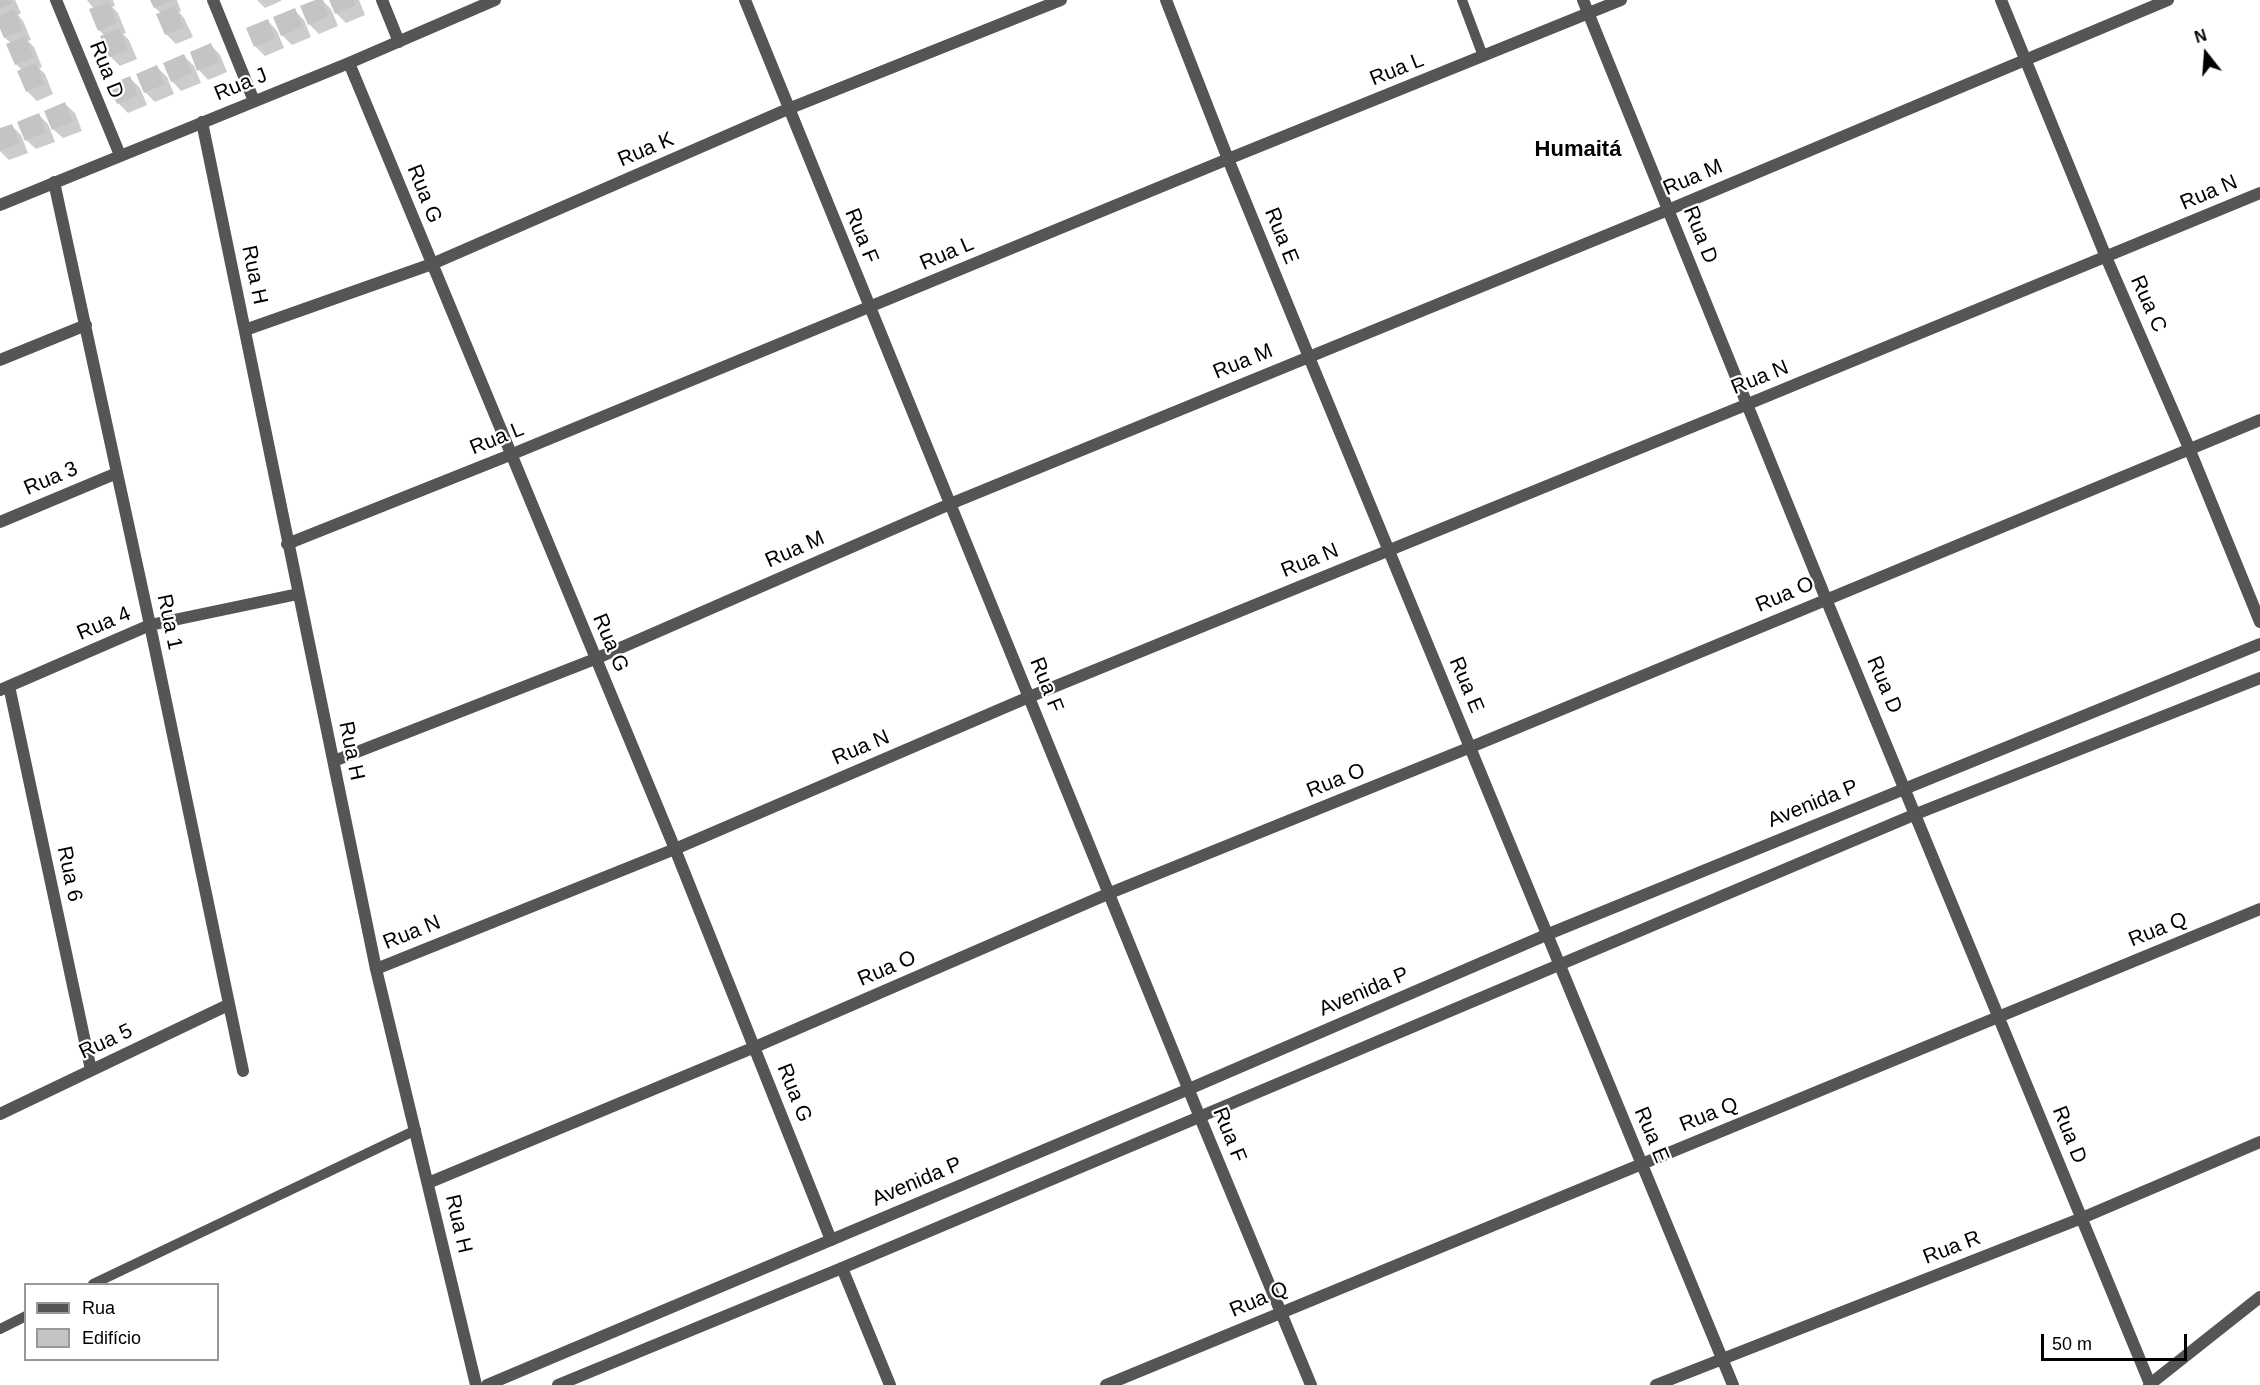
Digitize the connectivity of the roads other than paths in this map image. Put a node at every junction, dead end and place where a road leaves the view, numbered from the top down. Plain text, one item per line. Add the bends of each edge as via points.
1 (56, 0) edge
2 (213, 0) edge
3 (382, 0) edge
4 (495, 0) edge
5 (745, 0) edge
6 (1061, 0) edge
7 (1166, 0) edge
8 (1462, 0) edge
9 (1583, 0) edge
10 (1621, 0) edge
11 (2001, 0) edge
12 (2168, 0) edge
13 (1588, 14) junction
14 (399, 42) junction
15 (1483, 56) junction
16 (2025, 58) junction
17 (349, 63) junction
18 (254, 101) junction
19 (788, 110) junction
20 (202, 122) junction
21 (120, 156) junction
22 (1228, 159) junction
23 (54, 182) junction
24 (2260, 193) edge
25 (0, 205) edge
26 (1668, 210) junction
27 (2106, 257) junction
28 (432, 264) junction
29 (870, 308) junction
30 (86, 325) junction
31 (245, 330) junction
32 (1308, 357) junction
33 (0, 360) edge
34 (1748, 404) junction
35 (2260, 420) edge
36 (2189, 448) junction
37 (510, 455) junction
38 (117, 473) junction
39 (950, 504) junction
40 (0, 522) edge
41 (287, 544) junction
42 (1389, 550) junction
43 (298, 594) junction
44 (1826, 599) junction
45 (2260, 622) edge
46 (150, 625) junction
47 (2260, 644) edge
48 (595, 659) junction
49 (2260, 678) edge
50 (4, 688) edge
51 (1029, 697) junction
52 (1471, 747) junction
53 (334, 761) junction
54 (1905, 788) junction
55 (1916, 814) junction
56 (675, 849) junction
57 (1110, 893) junction
58 (2260, 909) edge
59 (1546, 935) junction
60 (1558, 965) junction
61 (376, 969) junction
62 (228, 1005) junction
63 (1999, 1016) junction
64 (755, 1047) junction
65 (91, 1070) junction
66 (243, 1071) dead end
67 (1189, 1089) junction
68 (0, 1113) edge
69 (1199, 1115) junction
70 (416, 1130) junction
71 (2260, 1142) edge
72 (1641, 1164) junction
73 (428, 1183) junction
74 (2082, 1218) junction
75 (831, 1240) junction
76 (842, 1268) junction
77 (95, 1283) edge
78 (2260, 1297) edge
79 (1281, 1312) junction
80 (24, 1318) edge
81 (0, 1329) edge
82 (1721, 1359) junction
83 (476, 1385) edge
84 (488, 1385) edge
85 (558, 1385) edge
86 (890, 1385) edge
87 (1106, 1385) edge
88 (1311, 1385) edge
89 (1656, 1385) edge
90 (1732, 1385) edge
91 (2150, 1385) edge

1 - 21 street, Rua D
2 - 18 street
3 - 14 street
4 - 14 street, Rua J
5 - 19 street, Rua F
6 - 19 street, Rua K
7 - 22 street, Rua E
8 - 15 lane
9 - 13 street, Rua D
10 - 13 street, Rua L
11 - 16 street, Rua C
12 - 16 street, Rua M
13 - 15 street, Rua L
13 - 26 street, Rua D
14 - 17 street, Rua J
15 - 22 street, Rua L
16 - 26 street, Rua M
16 - 27 street, Rua C
17 - 18 street, Rua J
17 - 28 street, Rua G
18 - 20 street, Rua J
19 - 28 street, Rua K
19 - 29 street, Rua F
20 - 21 street, Rua J
20 - 31 street, Rua H
21 - 23 street, Rua J
22 - 29 street, Rua L
22 - 32 street, Rua E
23 - 25 street, Rua J
23 - 30 street, Rua 1
24 - 27 street, Rua N
26 - 32 street, Rua M
26 - 34 street, Rua D
27 - 34 street, Rua N
27 - 36 street, Rua C
28 - 31 street, Rua K
28 - 37 street, Rua G
29 - 37 street, Rua L
29 - 39 street, Rua F
30 - 33 street
30 - 38 street, Rua 1
31 - 41 street, Rua H
32 - 39 street, Rua M
32 - 42 street, Rua E
34 - 42 street, Rua N
34 - 44 street, Rua D
35 - 36 street, Rua O
36 - 44 street, Rua O
36 - 45 street, Rua C
37 - 41 street, Rua L
37 - 48 street, Rua G
38 - 40 street, Rua 3
38 - 46 street, Rua 1
39 - 48 street, Rua M
39 - 51 street, Rua F
41 - 43 street, Rua H
42 - 51 street, Rua N
42 - 52 street, Rua E
43 - 46 street, Rua 4
43 - 53 street, Rua H
44 - 52 street, Rua O
44 - 54 street, Rua D
46 - 50 street, Rua 4
46 - 62 street, Rua 1
47 - 54 street, Avenida P
48 - 53 street, Rua M
48 - 56 street, Rua G
49 - 55 street
50 - 65 street, Rua 6
51 - 56 street, Rua N
51 - 57 street, Rua F
52 - 57 street, Rua O
52 - 59 street, Rua E
53 - 61 street, Rua H
54 - 55 street, Rua D
54 - 59 street, Avenida P
55 - 60 street
55 - 63 street, Rua D
56 - 61 street, Rua N
56 - 64 street, Rua G
57 - 64 street, Rua O
57 - 67 street, Rua F
58 - 63 street, Rua Q
59 - 60 street, Rua E
59 - 67 street, Avenida P
60 - 69 street
60 - 72 street, Rua E
61 - 70 street, Rua H
62 - 65 street, Rua 5
62 - 66 street, Rua 1
63 - 72 street, Rua Q
63 - 74 street, Rua D
64 - 73 street, Rua O
64 - 75 street, Rua G
65 - 68 street, Rua 5
67 - 69 street, Rua F
67 - 75 street, Avenida P
69 - 76 street
69 - 79 street, Rua F
70 - 73 street, Rua H
70 - 77 lane
71 - 74 street, Rua R
72 - 79 street, Rua Q
72 - 82 street, Rua E
73 - 83 street, Rua H
74 - 82 street, Rua R
74 - 91 street, Rua D
75 - 84 street, Avenida P
76 - 85 street
76 - 86 street
78 - 91 street
79 - 87 street, Rua Q
79 - 88 street, Rua F
80 - 81 lane
82 - 89 street, Rua R
82 - 90 street, Rua E

